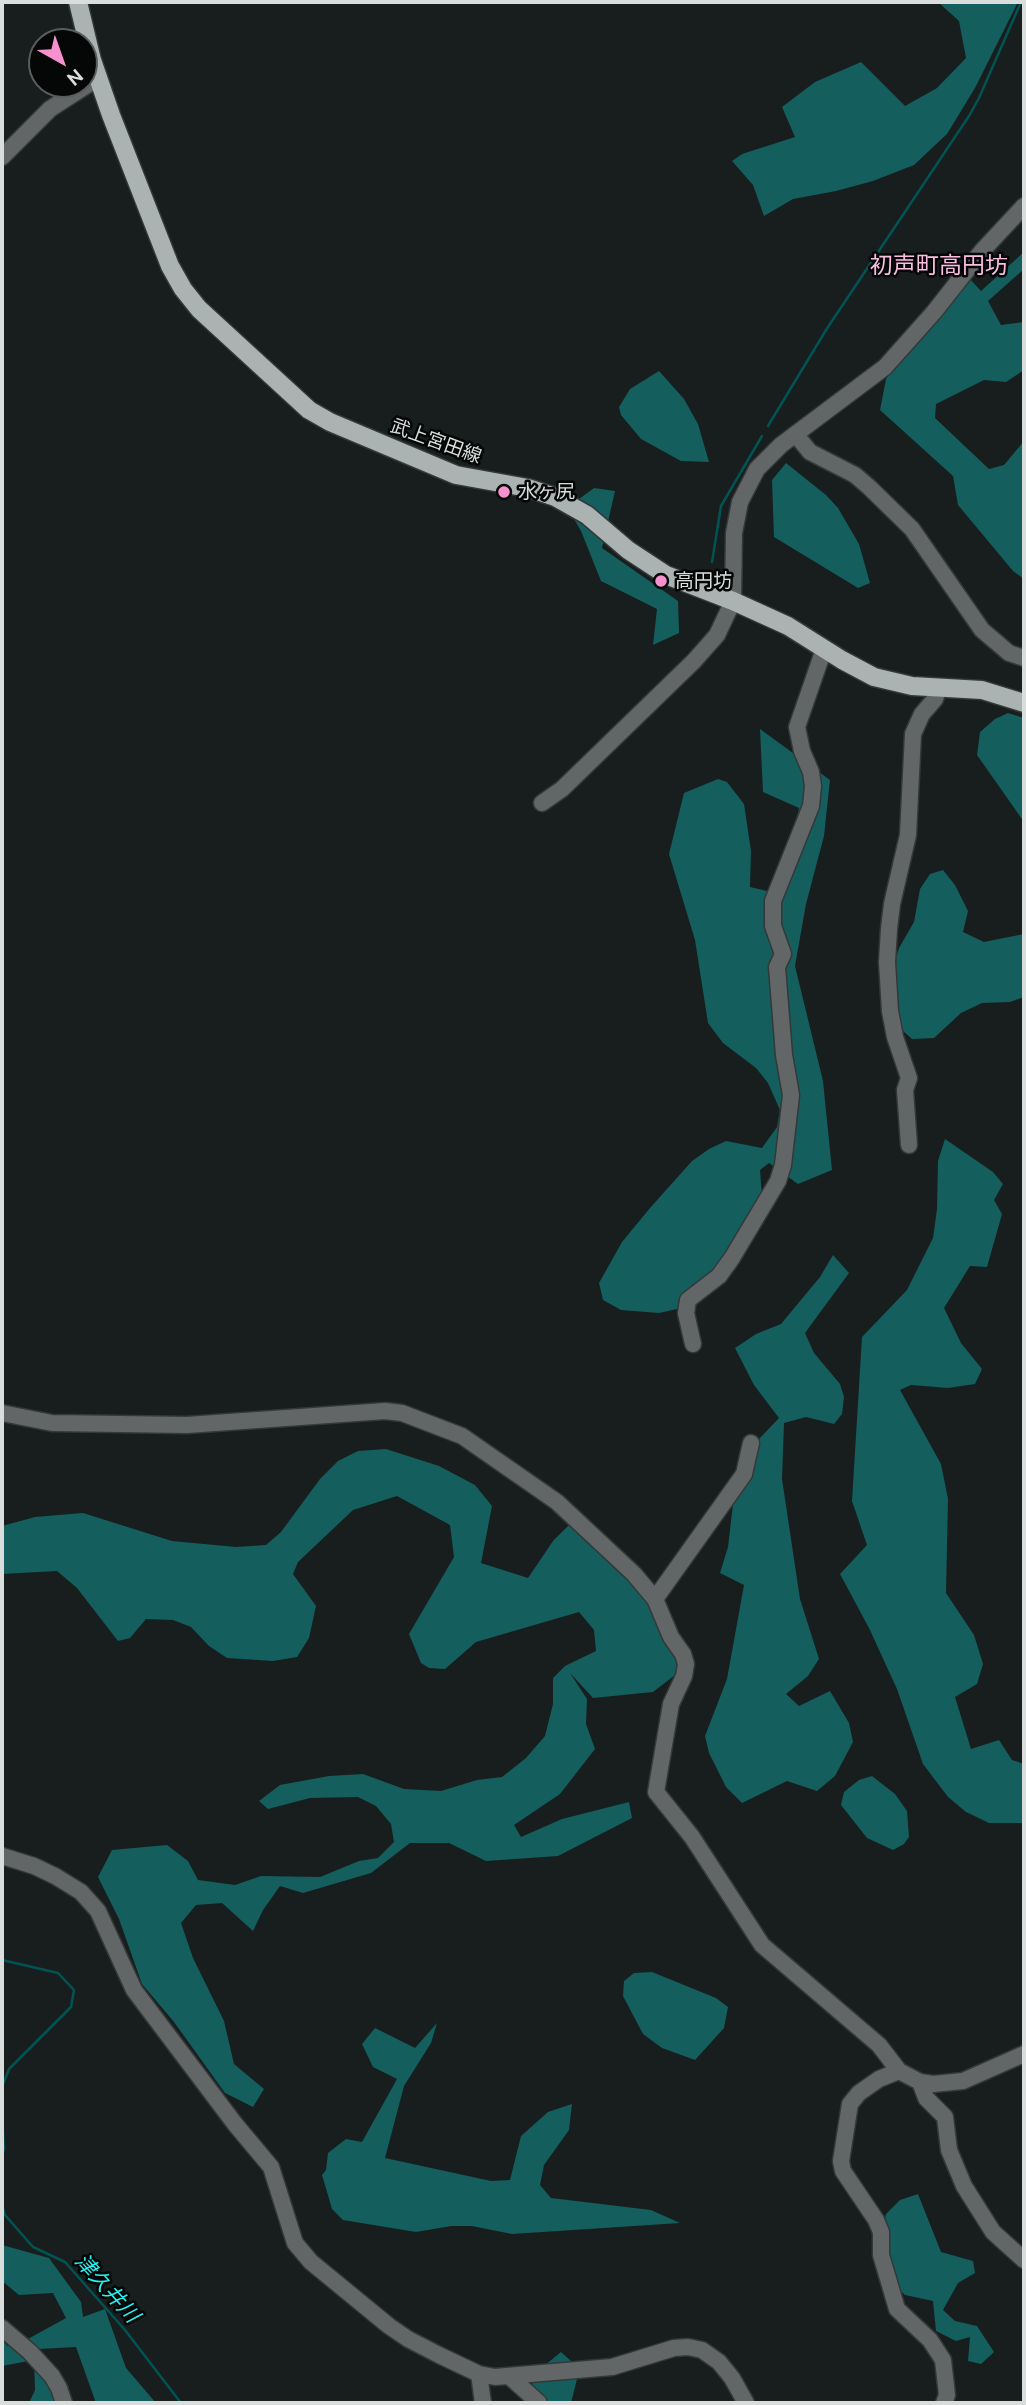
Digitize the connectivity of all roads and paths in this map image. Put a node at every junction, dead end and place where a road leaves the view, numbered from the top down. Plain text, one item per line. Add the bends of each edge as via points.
1 (78, 2) edge
2 (85, 28) edge
3 (98, 78) edge
4 (67, 98) edge
5 (2, 157) edge
6 (1024, 206) edge
7 (796, 435) junction
8 (733, 601) junction
9 (824, 649) junction
10 (1024, 658) edge
11 (939, 687) junction
12 (1024, 703) edge
13 (542, 803) dead end
14 (909, 1145) dead end
15 (692, 1345) dead end
16 (2, 1413) edge
17 (751, 1443) dead end
18 (655, 1599) junction
19 (2, 1856) edge
20 (1024, 2054) edge
21 (899, 2071) junction
22 (919, 2082) junction
23 (1024, 2260) edge
24 (2, 2328) edge
25 (479, 2374) junction
26 (509, 2376) junction
27 (64, 2403) edge
28 (483, 2403) edge
29 (539, 2403) edge
30 (746, 2403) edge
31 (944, 2403) edge

1 - 2 main road, 武上宮田線
3 - 8 main road, 武上宮田線 via 183,289 309,410 456,475 555,497 587,515 655,569
4 - 5 street
6 - 7 street via 885,367
7 - 8 street via 769,454 743,494 734,533
7 - 10 street via 810,452 855,475 912,529 982,630 1009,653
8 - 9 main road, 武上宮田線 via 788,626
8 - 13 street via 717,635 694,661
9 - 11 main road, 武上宮田線 via 874,677
9 - 15 street via 797,727 811,772 811,806 773,901 773,926 783,954 777,967 791,1095 782,1167 732,1258 719,1276 688,1300
11 - 12 main road, 武上宮田線 via 982,690
11 - 14 street via 913,734 908,835 889,929 890,1011 909,1078 905,1090
16 - 18 street via 52,1423 187,1425 402,1413 462,1436 557,1502
17 - 18 street via 744,1474
18 - 21 street via 686,1664 671,1704 656,1792 692,1837 762,1945 879,2045
19 - 25 street via 55,1876 81,1892 98,1911 134,1990 271,2167 295,2243 311,2262 408,2339
20 - 22 street via 963,2081
21 - 22 street
21 - 31 street via 879,2079 850,2104 843,2171 881,2232 881,2255 897,2309 930,2340 943,2360
22 - 23 street via 926,2098 945,2117 948,2150 964,2186 993,2232
24 - 27 street via 51,2376
25 - 26 street
25 - 28 street
26 - 29 street
26 - 30 street via 612,2367 688,2347 719,2362

